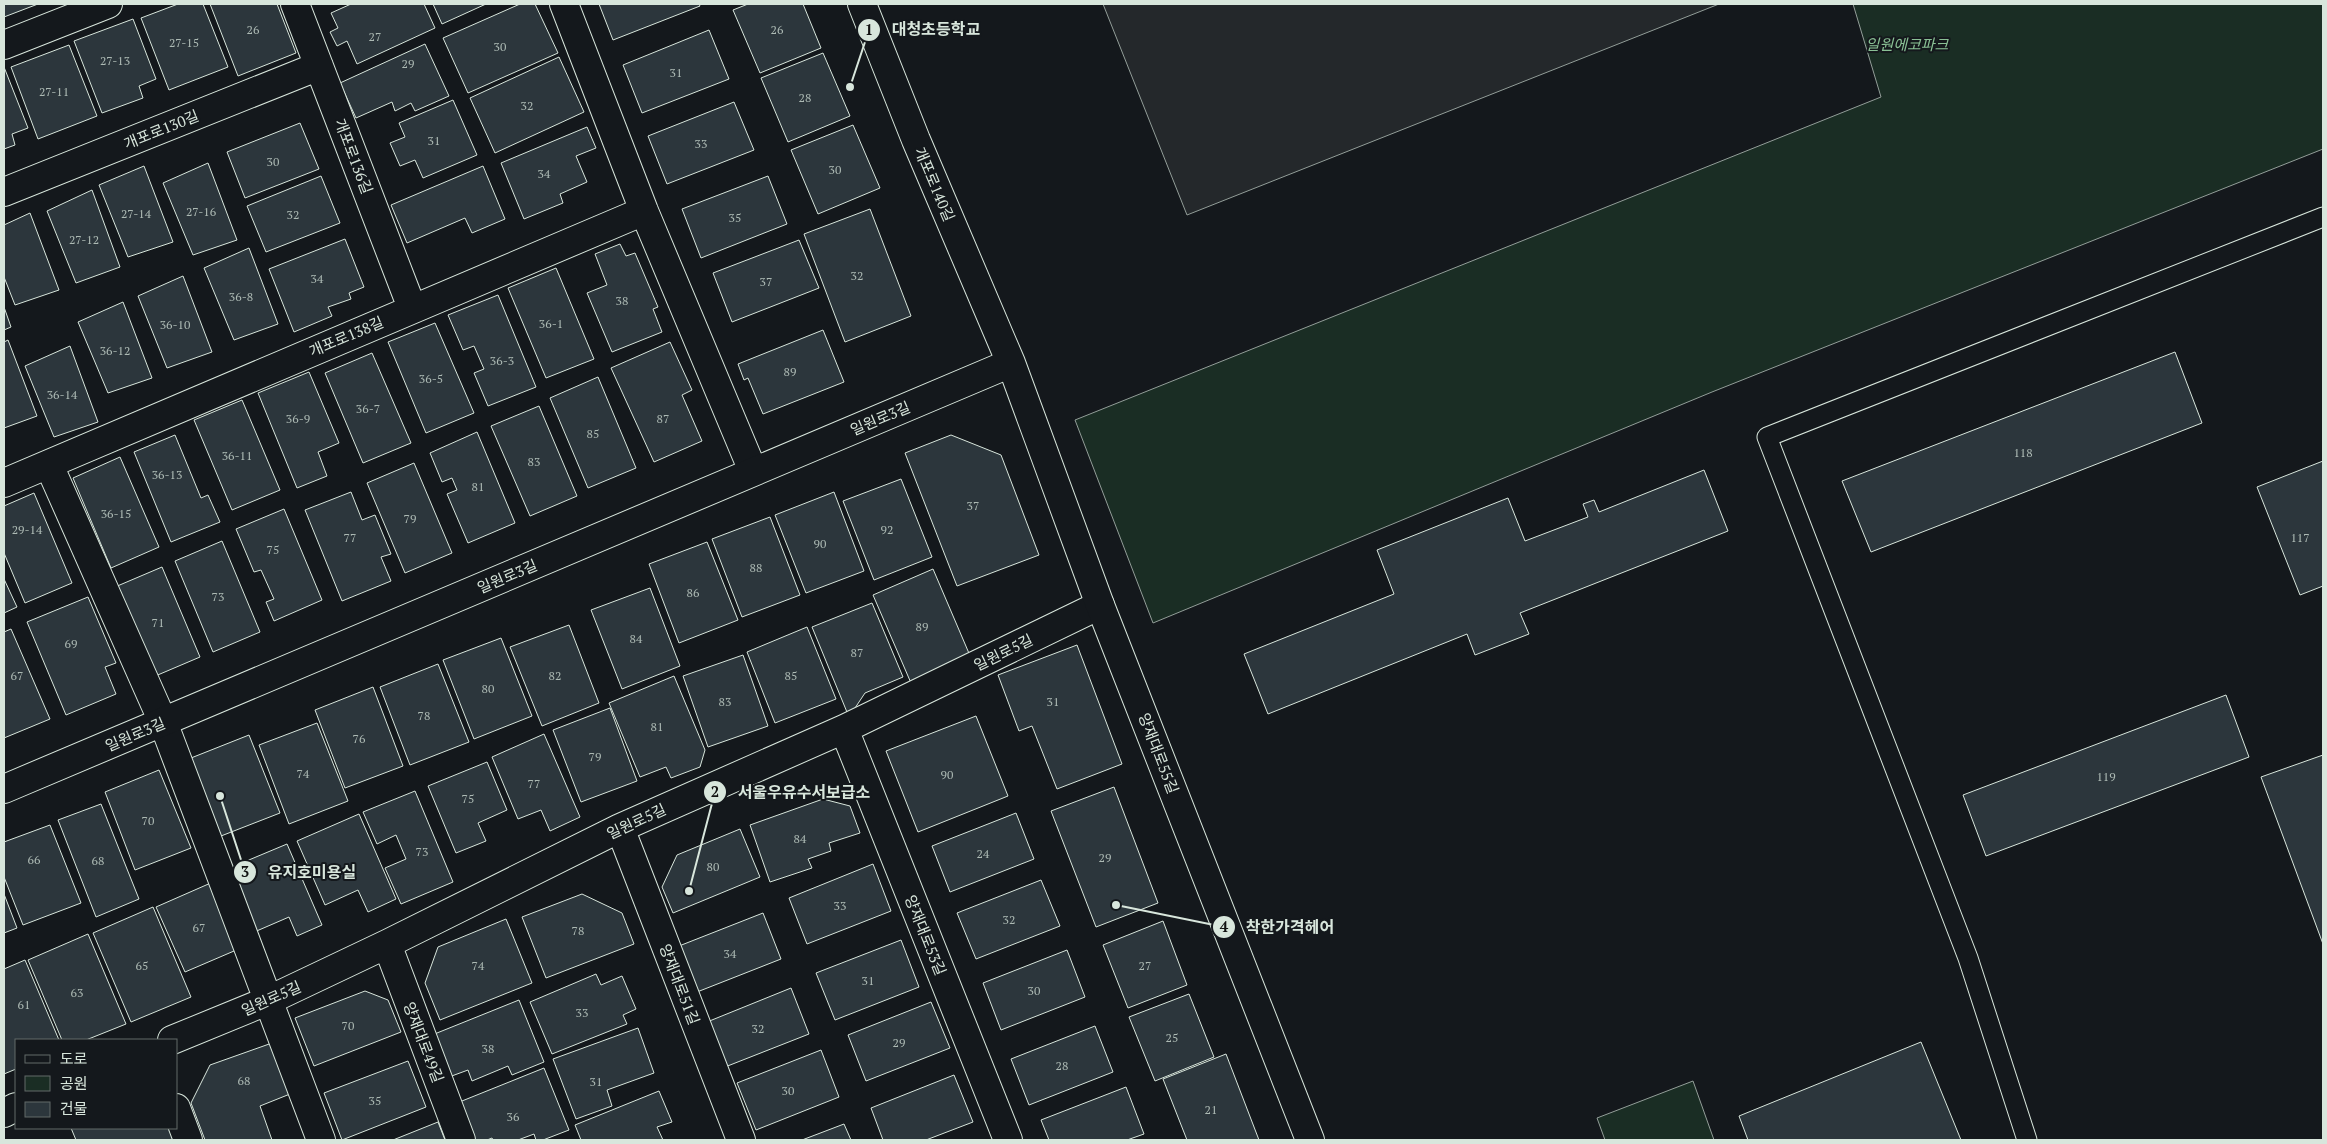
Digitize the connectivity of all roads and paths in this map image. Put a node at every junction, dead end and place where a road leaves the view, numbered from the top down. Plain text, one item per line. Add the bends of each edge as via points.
1 (108, 4) edge
2 (295, 4) edge
3 (564, 4) edge
4 (862, 4) edge
5 (4, 45) edge
6 (319, 66) junction
7 (4, 192) edge
8 (644, 211) junction
9 (2323, 217) edge
10 (412, 308) junction
11 (1012, 363) junction
12 (49, 465) junction
13 (753, 471) junction
14 (4, 484) edge
15 (1100, 605) junction
16 (163, 722) junction
17 (844, 729) junction
18 (4, 790) edge
19 (620, 828) junction
20 (387, 944) junction
21 (267, 1001) junction
22 (174, 1039) edge
23 (178, 1113) edge
24 (188, 1140) edge
25 (321, 1140) edge
26 (461, 1140) edge
27 (741, 1140) edge
28 (1008, 1140) edge
29 (1310, 1140) edge
30 (2027, 1140) edge

1 - 5 street
2 - 6 street, 개포로136길
3 - 8 street
4 - 11 street, 개포로140길 via 916,140
6 - 7 street, 개포로130길
6 - 10 street, 개포로136길
8 - 10 street, 개포로138길
8 - 13 street
9 - 30 lane via 1768,437 1968,958
10 - 12 street, 개포로138길
11 - 13 street, 일원로3길
11 - 15 street, 양재대로55길
12 - 14 street, 개포로138길
12 - 16 street
13 - 16 street, 일원로3길
15 - 17 street, 일원로5길
15 - 29 street, 양재대로55길
16 - 18 street, 일원로3길
16 - 21 street
17 - 19 street, 일원로5길
17 - 28 street, 양재대로53길
19 - 20 street, 일원로5길
19 - 27 street, 양재대로51길
20 - 21 street, 일원로5길
20 - 26 street, 양재대로49길
21 - 22 street, 일원로5길
21 - 25 street
23 - 24 street

